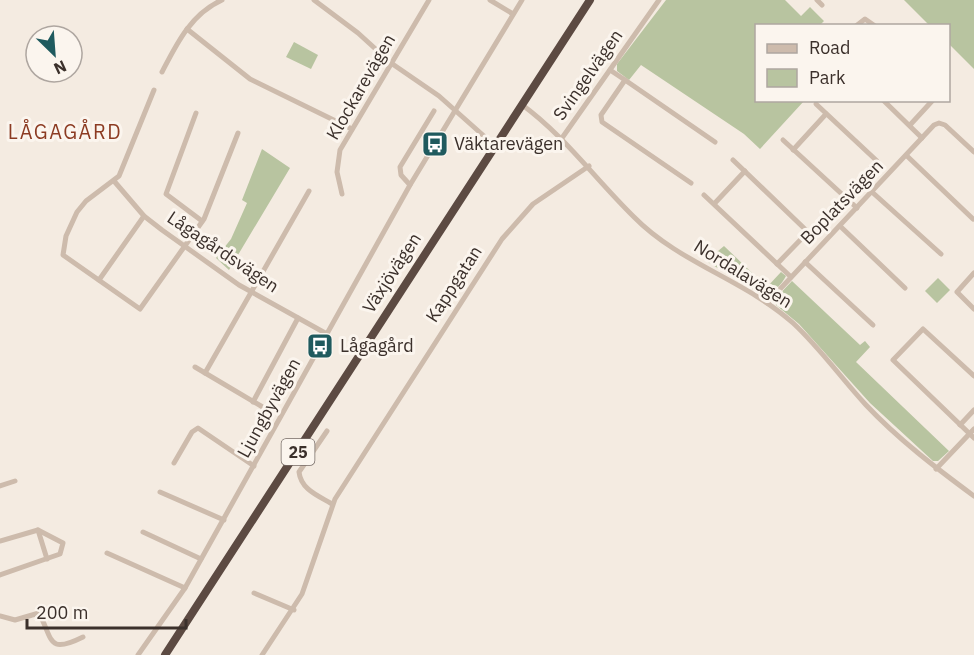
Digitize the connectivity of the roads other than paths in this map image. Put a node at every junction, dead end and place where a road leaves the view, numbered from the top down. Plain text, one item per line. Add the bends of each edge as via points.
1 (222, 0) edge
2 (314, 0) edge
3 (490, 0) edge
4 (522, 0) edge
5 (590, 0) edge
6 (659, 0) edge
7 (427, 1) edge
8 (513, 14) junction
9 (859, 24) edge
10 (872, 24) edge
11 (187, 28) junction
12 (391, 63) junction
13 (609, 70) junction
14 (162, 72) dead end
15 (625, 80) junction
16 (154, 90) dead end
17 (885, 102) edge
18 (931, 102) edge
19 (520, 104) junction
20 (816, 104) dead end
21 (434, 111) dead end
22 (455, 111) junction
23 (196, 113) dead end
24 (826, 114) junction
25 (910, 125) junction
26 (352, 129) junction
27 (238, 132) dead end
28 (562, 138) junction
29 (922, 138) junction
30 (783, 140) dead end
31 (715, 142) dead end
32 (494, 145) junction
33 (793, 150) junction
34 (974, 152) edge
35 (907, 156) junction
36 (733, 160) dead end
37 (589, 166) junction
38 (745, 171) junction
39 (114, 181) junction
40 (691, 183) dead end
41 (410, 185) junction
42 (309, 191) dead end
43 (872, 192) junction
44 (342, 194) dead end
45 (704, 195) dead end
46 (844, 197) junction
47 (714, 204) junction
48 (857, 208) junction
49 (144, 216) junction
50 (973, 219) edge
51 (202, 221) junction
52 (840, 226) junction
53 (186, 245) junction
54 (941, 254) dead end
55 (806, 262) junction
56 (777, 264) junction
57 (974, 273) edge
58 (791, 277) junction
59 (99, 280) junction
60 (905, 288) dead end
61 (250, 292) junction
62 (767, 303) junction
63 (974, 309) edge
64 (298, 318) junction
65 (873, 325) dead end
66 (327, 334) junction
67 (195, 367) dead end
68 (205, 373) junction
69 (974, 376) edge
70 (253, 402) junction
71 (266, 409) dead end
72 (974, 410) edge
73 (960, 424) junction
74 (327, 431) dead end
75 (972, 433) edge
76 (174, 463) dead end
77 (254, 466) junction
78 (936, 469) junction
79 (15, 481) dead end
80 (0, 486) edge
81 (160, 492) dead end
82 (974, 496) edge
83 (332, 504) junction
84 (224, 520) junction
85 (38, 530) junction
86 (143, 532) dead end
87 (0, 541) edge
88 (107, 553) dead end
89 (47, 558) junction
90 (201, 560) junction
91 (0, 575) edge
92 (185, 588) junction
93 (254, 593) dead end
94 (294, 610) junction
95 (0, 616) edge
96 (83, 637) dead end
97 (138, 655) edge
98 (165, 655) edge
99 (262, 655) edge

1 - 11 street via 202,12
2 - 12 street
3 - 8 street
4 - 8 street, Ljungbyvägen
5 - 19 highway, Växjövägen / 25
6 - 13 street, Svingelvägen
7 - 12 street, Klockarevägen
8 - 22 street, Ljungbyvägen
9 - 10 street via 865,19
11 - 14 street
11 - 26 street via 250,79
12 - 22 street
12 - 26 street, Klockarevägen
13 - 15 street
13 - 28 street, Svingelvägen
15 - 31 street
15 - 40 street via 601,115 602,122
16 - 39 street via 124,166
17 - 25 street
18 - 25 street
19 - 28 street, Nordalavägen
19 - 32 highway, Växjövägen / 25
20 - 24 street
21 - 41 street via 400,167 401,176
22 - 32 street
22 - 41 street, Ljungbyvägen
23 - 51 street via 166,194
24 - 33 street
24 - 46 street via 878,161
25 - 29 street
26 - 44 street, Klockarevägen via 340,150 337,172
27 - 51 street
28 - 37 street, Nordalavägen
29 - 34 street, Boplatsvägen via 939,123
29 - 35 street, Boplatsvägen
30 - 33 street
32 - 98 highway, Växjövägen / 25
33 - 46 street
35 - 43 street, Boplatsvägen
35 - 50 street
36 - 38 street
37 - 62 street, Nordalavägen via 634,218 657,236
37 - 83 street, Kappgatan via 533,204 502,239
38 - 47 street
38 - 56 street via 808,232
39 - 49 street, Lågagårdsvägen
39 - 59 street via 77,212 66,236 63,255
41 - 66 street, Ljungbyvägen
42 - 61 street
43 - 48 street, Boplatsvägen
43 - 54 street
45 - 47 street
46 - 48 street
47 - 56 street
48 - 52 street, Boplatsvägen
49 - 53 street, Lågagårdsvägen
49 - 59 street
51 - 53 street
52 - 55 street, Boplatsvägen
52 - 60 street
53 - 59 street via 140,309
53 - 61 street, Lågagårdsvägen
55 - 58 street, Boplatsvägen
55 - 65 street
56 - 58 street
57 - 63 street via 957,292
58 - 62 street, Boplatsvägen
61 - 64 street, Lågagårdsvägen
61 - 68 street
62 - 78 street, Nordalavägen via 792,323 867,405
64 - 66 street, Lågagårdsvägen
64 - 70 street
66 - 77 street, Ljungbyvägen
67 - 68 street
68 - 70 street
69 - 73 street via 923,329 893,360
70 - 71 street
72 - 73 street
73 - 75 street
74 - 83 street via 299,472 306,488
75 - 78 street
76 - 77 street via 198,428
77 - 84 street, Ljungbyvägen
78 - 82 street, Nordalavägen
79 - 80 street
81 - 84 street
83 - 94 street, Kappgatan
84 - 90 street, Ljungbyvägen
85 - 87 street
85 - 89 street
85 - 89 street via 63,543 60,554
86 - 90 street
88 - 92 street
89 - 91 street
90 - 92 street, Ljungbyvägen
92 - 97 street, Ljungbyvägen
93 - 94 street
94 - 99 street, Kappgatan
95 - 96 street via 15,620 39,613 52,647 58,651

